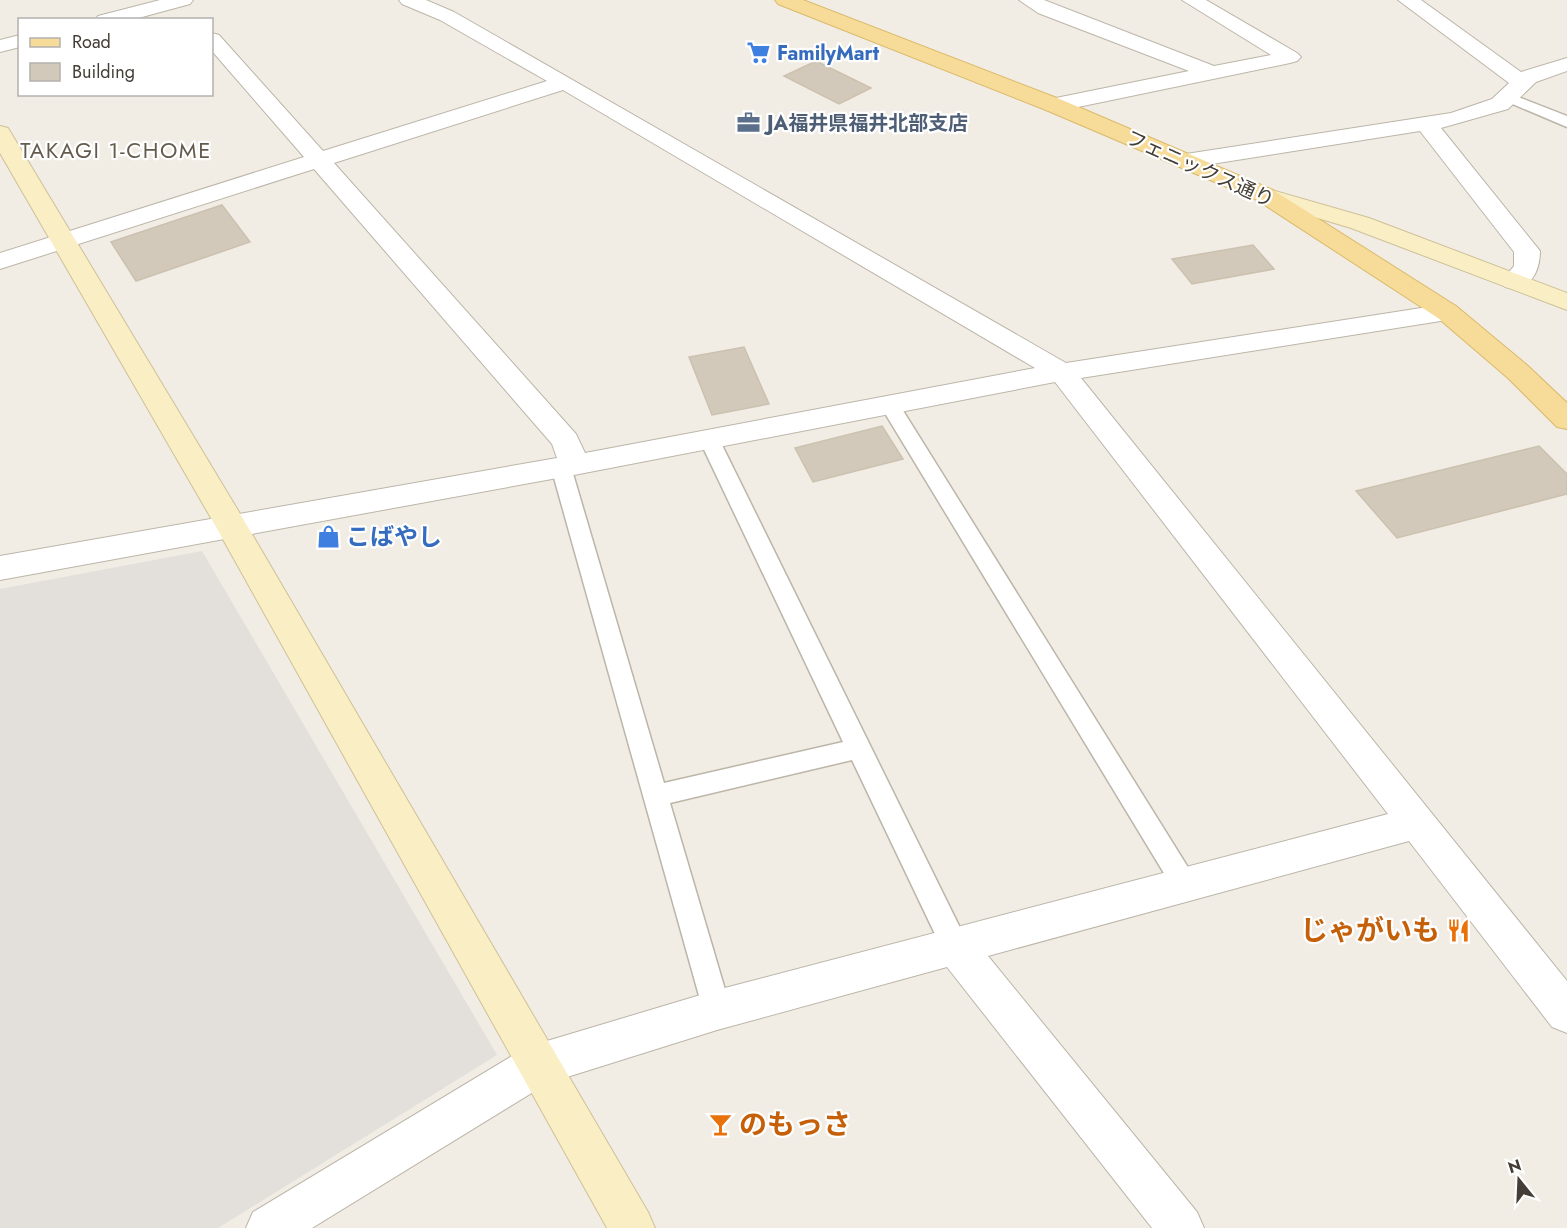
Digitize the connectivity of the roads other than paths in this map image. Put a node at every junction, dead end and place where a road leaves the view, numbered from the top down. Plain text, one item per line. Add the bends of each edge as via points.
1 (409, 0) edge
2 (785, 0) edge
3 (1074, 0) edge
4 (1192, 0) edge
5 (1407, 0) edge
6 (180, 1) edge
7 (1037, 4) edge
8 (113, 18) edge
9 (193, 18) edge
10 (213, 40) edge
11 (18, 42) edge
12 (0, 46) edge
13 (1567, 64) edge
14 (1212, 73) junction
15 (565, 82) junction
16 (1515, 90) junction
17 (1054, 105) junction
18 (1567, 122) edge
19 (1426, 123) junction
20 (0, 133) edge
21 (319, 160) junction
22 (1186, 161) junction
23 (1265, 195) junction
24 (63, 241) junction
25 (0, 261) edge
26 (1514, 282) junction
27 (1567, 302) edge
28 (1447, 312) junction
29 (1062, 372) junction
30 (890, 405) junction
31 (1567, 420) edge
32 (709, 439) junction
33 (568, 466) junction
34 (231, 525) junction
35 (0, 568) edge
36 (859, 748) junction
37 (655, 796) junction
38 (1419, 822) junction
39 (1185, 885) junction
40 (955, 946) junction
41 (717, 1010) junction
42 (1567, 1013) edge
43 (537, 1065) junction
44 (269, 1228) edge
45 (632, 1228) edge
46 (1181, 1228) edge

1 - 15 street via 447,16
2 - 17 main road, フェニックス通り
3 - 7 street
4 - 14 street via 1290,57
5 - 16 street
6 - 8 street
6 - 9 street
7 - 14 street
10 - 21 street
11 - 12 street
13 - 16 street via 1528,77
14 - 17 street
15 - 21 street
15 - 29 street
16 - 18 lane
16 - 19 street via 1500,104 1455,119
17 - 22 main road, フェニックス通り
19 - 22 street
19 - 26 street via 1527,251 1527,267
20 - 24 street
21 - 24 street
21 - 33 street via 566,441
22 - 23 main road, フェニックス通り
23 - 26 street via 1360,224
23 - 28 main road, フェニックス通り
24 - 25 street
24 - 34 street
26 - 27 street
28 - 29 street
28 - 31 main road, フェニックス通り
29 - 30 street
29 - 38 street
30 - 32 street
30 - 39 lane
32 - 33 street
32 - 36 lane
33 - 34 street
33 - 37 lane
34 - 35 street
34 - 43 street
36 - 37 lane
36 - 40 lane
37 - 41 lane
38 - 39 street
38 - 42 street
39 - 40 street
40 - 41 street
40 - 46 street
41 - 43 street
43 - 44 street
43 - 45 street

